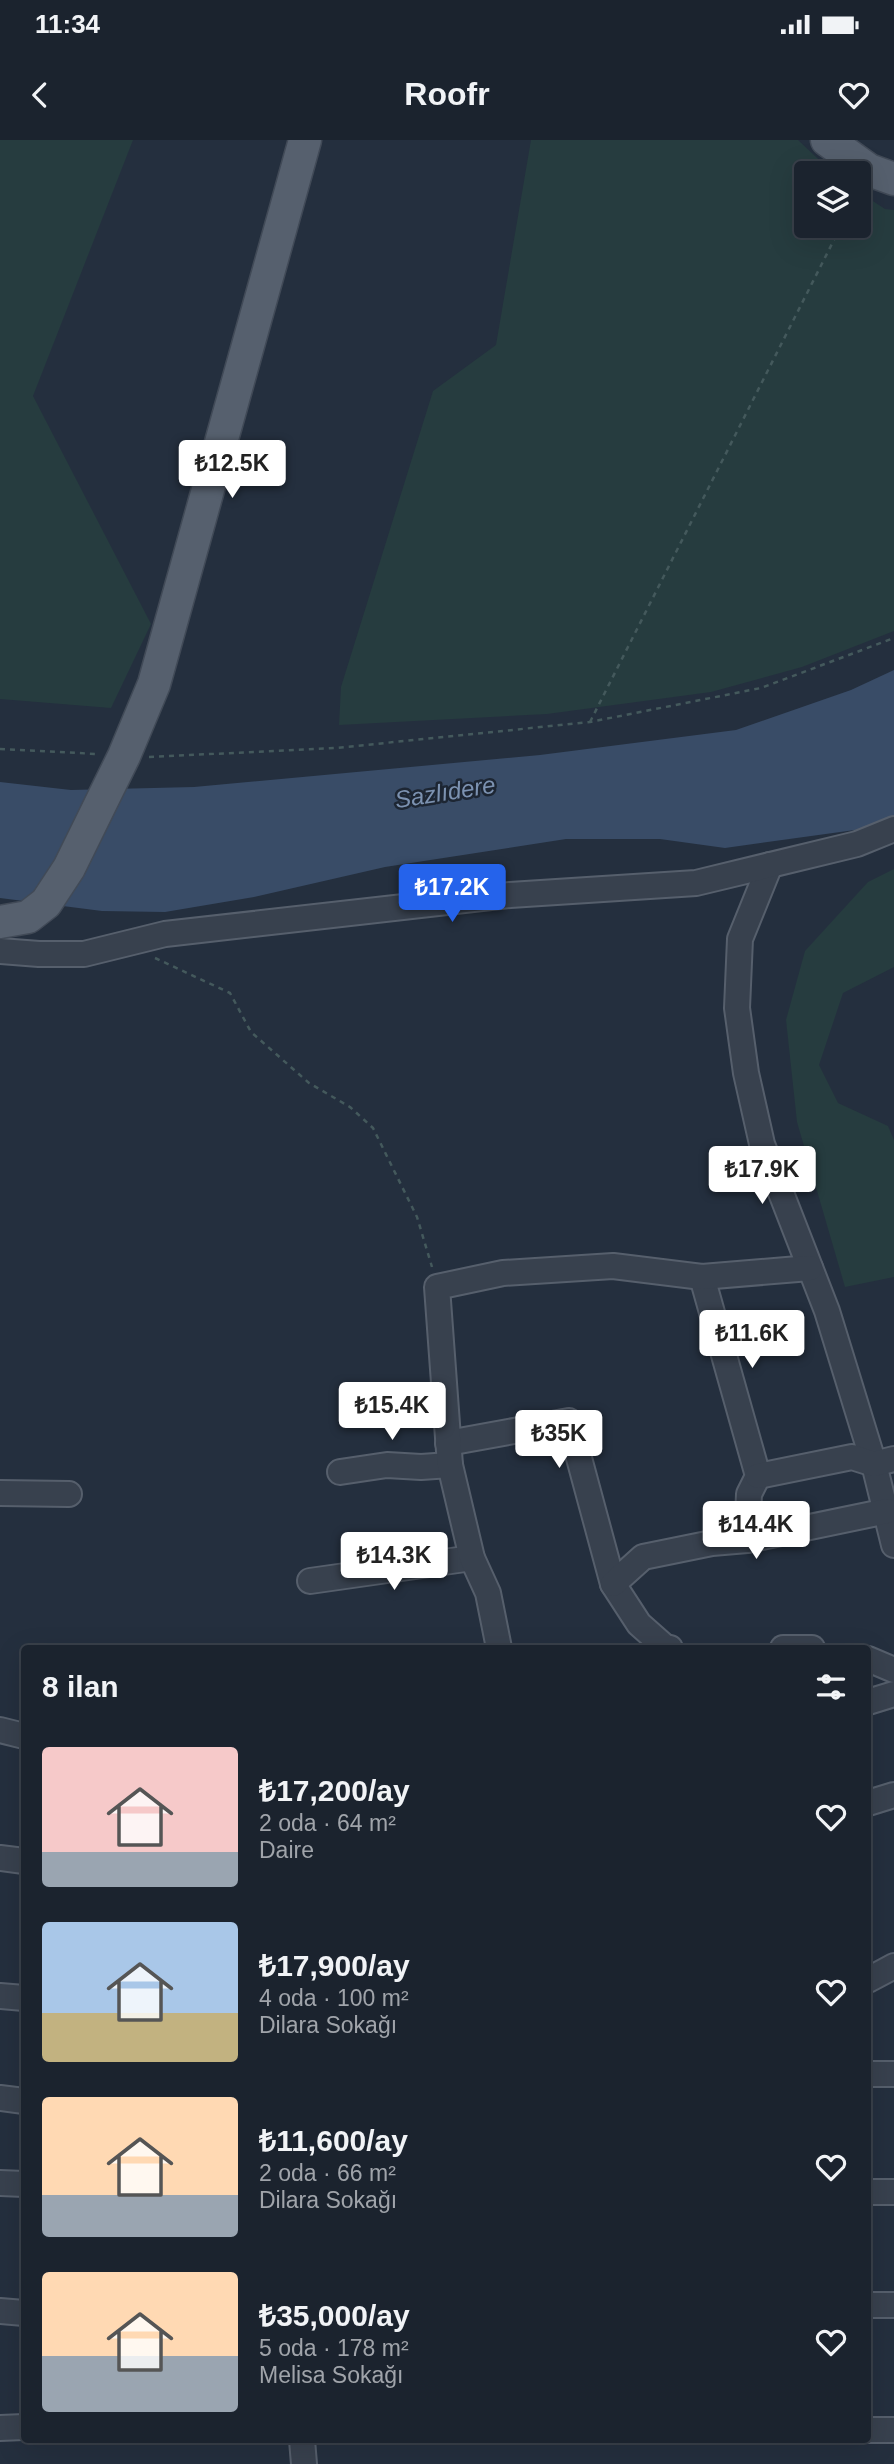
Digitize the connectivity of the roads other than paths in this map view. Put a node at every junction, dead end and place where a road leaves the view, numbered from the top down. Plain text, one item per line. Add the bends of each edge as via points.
1 (305, 140) edge
2 (827, 140) edge
3 (894, 179) edge
4 (894, 829) edge
5 (770, 865) junction
6 (0, 922) edge
7 (0, 951) edge
8 (810, 1268) junction
9 (702, 1277) junction
10 (449, 1454) junction
11 (884, 1462) edge
12 (340, 1472) dead end
13 (758, 1476) junction
14 (0, 1493) edge
15 (69, 1494) dead end
16 (887, 1511) junction
17 (747, 1540) junction
18 (894, 1545) edge
19 (472, 1558) junction
20 (310, 1581) dead end
21 (614, 1584) junction
22 (498, 1645) edge
23 (666, 1645) edge
24 (871, 1660) edge
25 (894, 1670) edge
26 (894, 1694) edge
27 (871, 1701) edge
28 (0, 1730) edge
29 (21, 1735) edge
30 (894, 1794) edge
31 (871, 1801) edge
32 (0, 1858) edge
33 (21, 1860) edge
34 (894, 1966) edge
35 (871, 1978) edge
36 (0, 1996) edge
37 (21, 1998) edge
38 (871, 2074) edge
39 (894, 2074) edge
40 (0, 2098) edge
41 (21, 2101) edge
42 (0, 2183) edge
43 (21, 2184) edge
44 (871, 2192) edge
45 (894, 2192) edge
46 (871, 2305) edge
47 (894, 2305) edge
48 (0, 2311) edge
49 (21, 2312) edge
50 (21, 2427) edge
51 (0, 2428) edge
52 (871, 2430) edge
53 (894, 2430) edge
54 (302, 2443) edge
55 (304, 2464) edge

1 - 6 main road via 154,684 124,756 46,903 28,917
2 - 3 main road via 869,170
4 - 5 street via 857,844
5 - 7 street via 696,883 510,895 164,934 84,954
5 - 8 street via 740,939 737,1008 762,1143
8 - 9 street
8 - 11 street
9 - 10 street via 612,1266 503,1273 437,1287
9 - 13 street
10 - 12 street via 421,1467 387,1465
10 - 19 street
10 - 21 street via 569,1421
11 - 13 street via 852,1457
11 - 16 street
13 - 17 street via 749,1494
14 - 15 street
16 - 17 street
16 - 18 street
17 - 21 street via 643,1557
19 - 20 street
19 - 22 street via 488,1593
21 - 23 street via 639,1624
24 - 25 street
26 - 27 street
28 - 29 street
30 - 31 street
32 - 33 street
34 - 35 street
36 - 37 street
38 - 39 street
40 - 41 street
42 - 43 street
44 - 45 street
46 - 47 street
48 - 49 street
50 - 51 street
52 - 53 street
54 - 55 street

